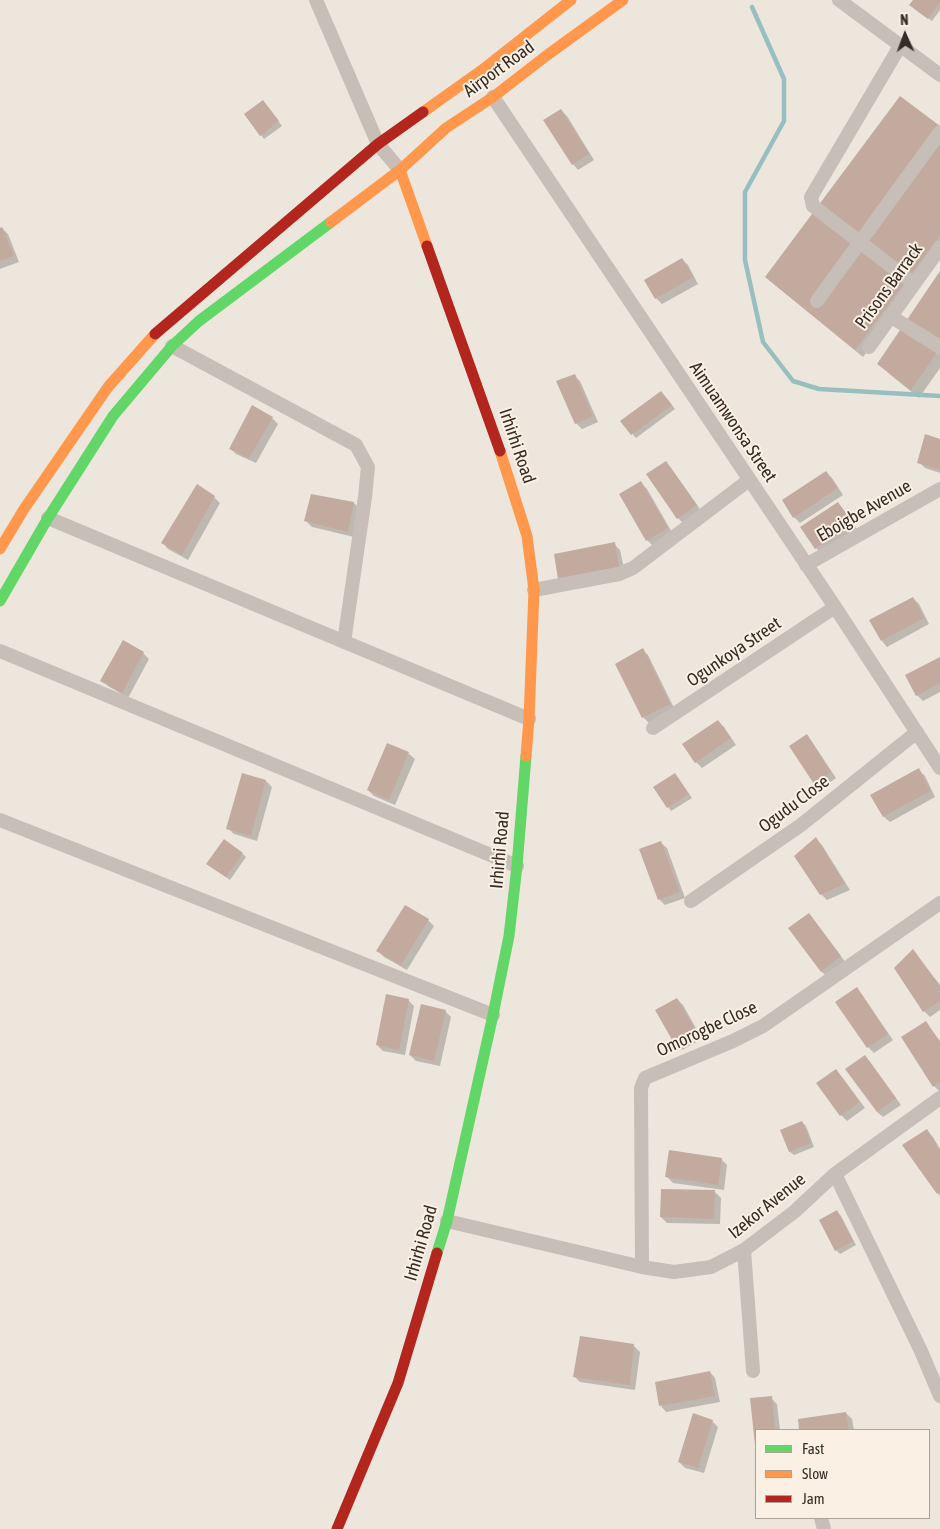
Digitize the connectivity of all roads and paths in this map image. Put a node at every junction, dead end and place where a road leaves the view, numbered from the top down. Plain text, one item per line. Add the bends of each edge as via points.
1 (316, 0) edge
2 (571, 0) edge
3 (623, 0) edge
4 (839, 0) edge
5 (900, 46) junction
6 (940, 75) edge
7 (493, 97) junction
8 (940, 132) edge
9 (378, 144) junction
10 (400, 170) junction
11 (860, 242) junction
12 (940, 248) edge
13 (914, 283) junction
14 (817, 301) dead end
15 (890, 316) junction
16 (172, 346) junction
17 (869, 347) dead end
18 (940, 347) edge
19 (749, 480) junction
20 (940, 489) edge
21 (48, 518) junction
22 (0, 549) edge
23 (806, 565) junction
24 (534, 590) junction
25 (0, 601) edge
26 (835, 608) junction
27 (344, 642) junction
28 (0, 651) edge
29 (529, 719) junction
30 (653, 728) dead end
31 (917, 732) junction
32 (940, 768) edge
33 (0, 820) edge
34 (517, 866) junction
35 (691, 901) dead end
36 (940, 903) edge
37 (493, 1015) junction
38 (940, 1098) edge
39 (835, 1174) junction
40 (447, 1221) junction
41 (744, 1250) junction
42 (642, 1267) junction
43 (753, 1371) dead end
44 (940, 1396) edge
45 (337, 1529) edge

1 - 9 street
2 - 9 main road, Airport Road via 482,70
3 - 7 main road, Airport Road
4 - 5 street
5 - 6 street
5 - 11 street via 811,197 813,206
7 - 10 main road, Airport Road via 446,128
7 - 19 street, Aimuamwonsa Street
8 - 11 street
9 - 10 street
9 - 22 main road, Airport Road via 157,332 108,387
10 - 16 main road, Airport Road via 199,321
10 - 24 main road, Irhirhi Road via 514,492 527,536
11 - 13 street
11 - 14 street
12 - 13 street, Prisons Barrack
13 - 15 street, Prisons Barrack
15 - 17 street, Prisons Barrack
15 - 18 street
16 - 21 main road, Airport Road via 113,416
16 - 27 street via 356,445 368,467
19 - 23 street, Aimuamwonsa Street
19 - 24 street via 633,568 618,574
20 - 23 street, Eboigbe Avenue
21 - 25 main road, Airport Road
21 - 27 street
23 - 26 street, Aimuamwonsa Street
24 - 29 main road, Irhirhi Road
26 - 30 street, Ogunkoya Street
26 - 31 street, Aimuamwonsa Street
27 - 29 street
28 - 34 street
29 - 34 main road, Irhirhi Road
31 - 32 street, Aimuamwonsa Street
31 - 35 street, Ogudu Close via 801,825
33 - 37 street
34 - 37 main road, Irhirhi Road via 509,936
36 - 42 street, Omorogbe Close via 763,1026 645,1078 641,1088
37 - 40 main road, Irhirhi Road
38 - 39 street, Izekor Avenue
39 - 41 street, Izekor Avenue via 794,1212
39 - 44 street
40 - 42 street, Izekor Avenue
40 - 45 main road, Irhirhi Road via 398,1383
41 - 42 street, Izekor Avenue via 712,1267 674,1272
41 - 43 street

